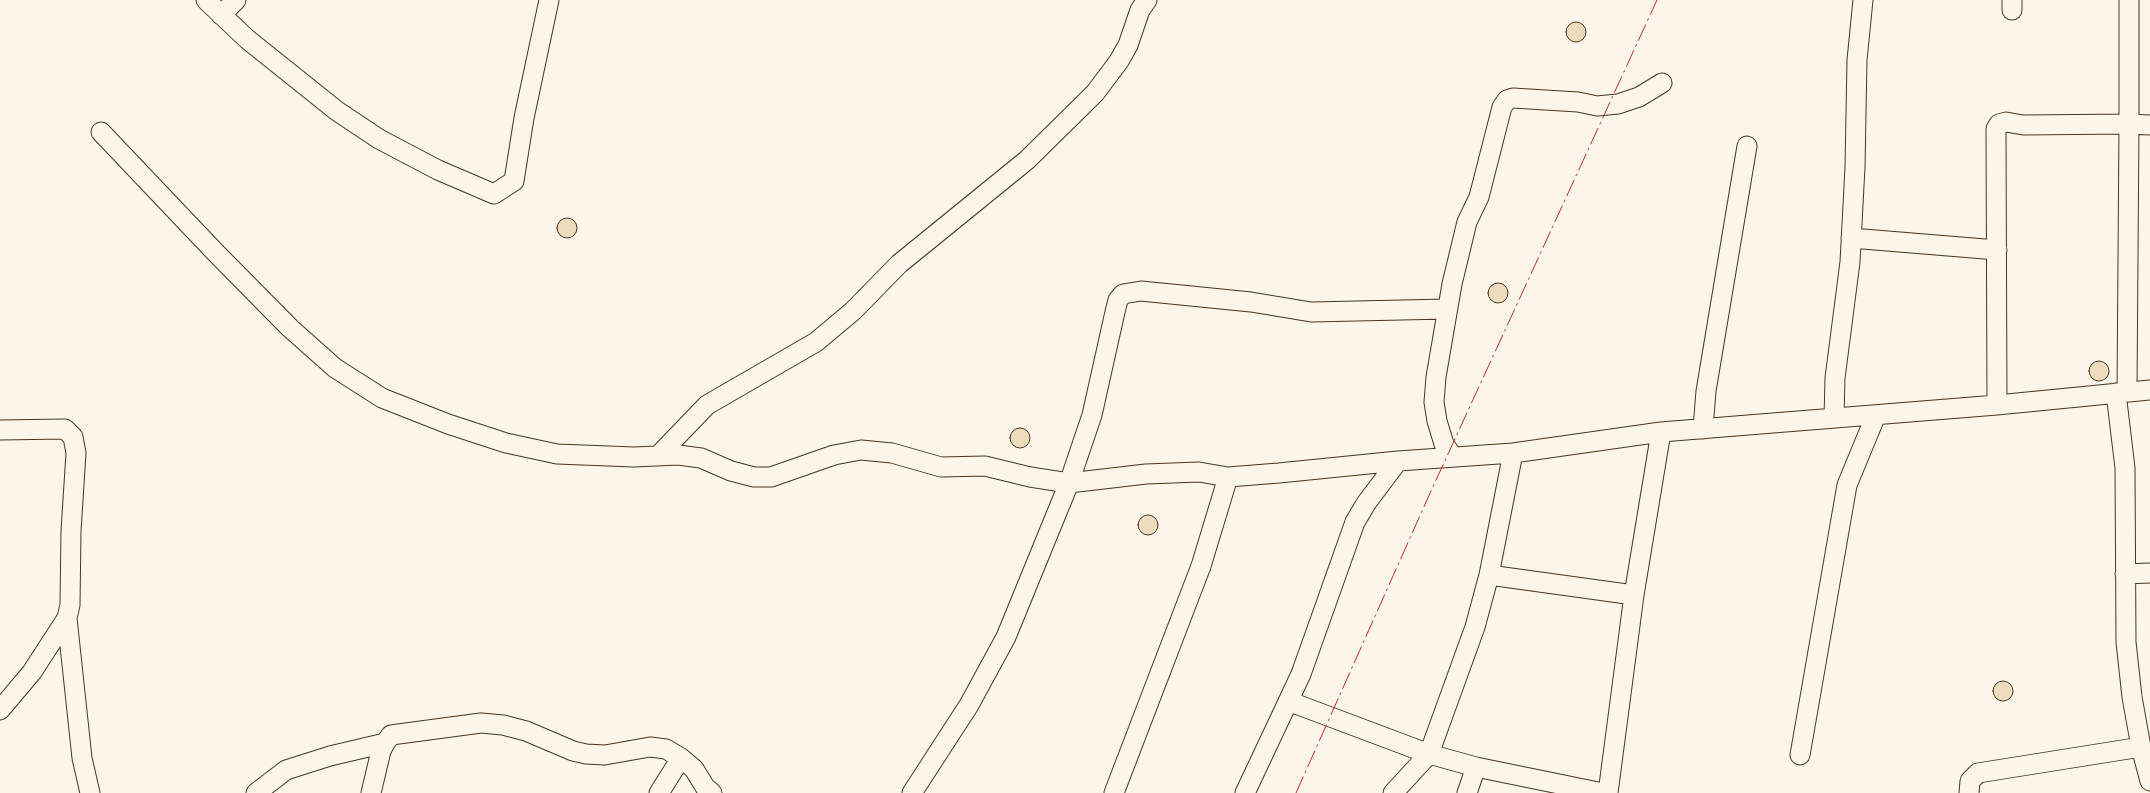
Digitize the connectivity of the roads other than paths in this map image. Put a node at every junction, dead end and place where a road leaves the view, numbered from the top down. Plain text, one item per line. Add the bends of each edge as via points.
1 (206, 0) edge
2 (236, 0) edge
3 (548, 0) edge
4 (1147, 0) edge
5 (1863, 0) edge
6 (2129, 0) edge
7 (221, 15) junction
8 (1662, 83) dead end
9 (2129, 124) junction
10 (2150, 125) edge
11 (101, 132) dead end
12 (1747, 146) dead end
13 (1851, 238) junction
14 (1997, 250) junction
15 (1448, 309) junction
16 (2150, 390) edge
17 (2121, 393) junction
18 (1997, 405) junction
19 (1876, 415) junction
20 (1834, 418) junction
21 (0, 430) edge
22 (1703, 430) junction
23 (1661, 432) junction
24 (1512, 453) junction
25 (658, 456) junction
26 (1452, 457) junction
27 (1398, 461) junction
28 (1228, 477) junction
29 (1069, 483) junction
30 (2150, 573) edge
31 (2125, 574) junction
32 (1489, 576) junction
33 (1634, 595) junction
34 (67, 618) junction
35 (1288, 700) junction
36 (0, 710) edge
37 (384, 743) junction
38 (2141, 747) junction
39 (1429, 754) junction
40 (1800, 755) dead end
41 (682, 758) junction
42 (1476, 768) junction
43 (2150, 781) edge
44 (90, 793) edge
45 (256, 793) edge
46 (371, 793) edge
47 (659, 793) edge
48 (712, 793) edge
49 (912, 793) edge
50 (1114, 793) edge
51 (1245, 793) edge
52 (1393, 793) edge
53 (1467, 793) edge
54 (1603, 793) edge
55 (1608, 793) edge
56 (1969, 793) edge

1 - 7 street
2 - 7 street
3 - 7 street via 514,181 494,194 438,170 337,112
4 - 25 street via 1140,10 1128,45 1095,93 1027,160 899,264 853,311 816,342 707,406
5 - 13 street via 1856,60
6 - 9 street
8 - 15 street via 1639,97 1618,104 1597,106 1578,102 1507,100 1500,115 1479,197 1467,222
9 - 10 street
9 - 14 street via 1999,124 1995,134
9 - 17 street
11 - 25 street via 290,328 335,368 382,398 506,443 557,454
12 - 22 street via 1706,391
13 - 14 street
13 - 20 street via 1835,378
14 - 18 street
15 - 26 street via 1434,402 1444,444
15 - 29 street via 1311,312 1251,302 1141,291 1123,294 1118,300 1092,415
16 - 17 street
17 - 18 street
17 - 31 street
18 - 19 street
19 - 20 street
19 - 40 street via 1847,485
20 - 22 street
21 - 34 street via 58,428 66,429 73,438 76,453
22 - 23 street
23 - 24 street
23 - 33 street
24 - 26 street
24 - 32 street
25 - 29 street via 701,458 731,471 754,477 771,477 834,455 861,450 892,453 941,467 984,466
26 - 27 street
27 - 28 street
27 - 35 street via 1355,522 1301,674
28 - 29 street via 1199,472
28 - 50 street via 1201,566
29 - 49 street via 1006,637 969,705
30 - 31 street
31 - 38 street via 2127,651
32 - 33 street
32 - 39 street via 1475,626
33 - 55 street
34 - 36 street via 32,672
34 - 44 street via 82,758
35 - 39 street
35 - 51 street
37 - 41 street via 396,733 481,723 526,731 586,754 605,755 650,747 666,749
37 - 45 street via 286,770
37 - 46 street
38 - 43 street
38 - 56 street via 1978,773 1970,780
39 - 42 street
39 - 52 street
41 - 47 street
41 - 48 street
42 - 53 street
42 - 54 street

